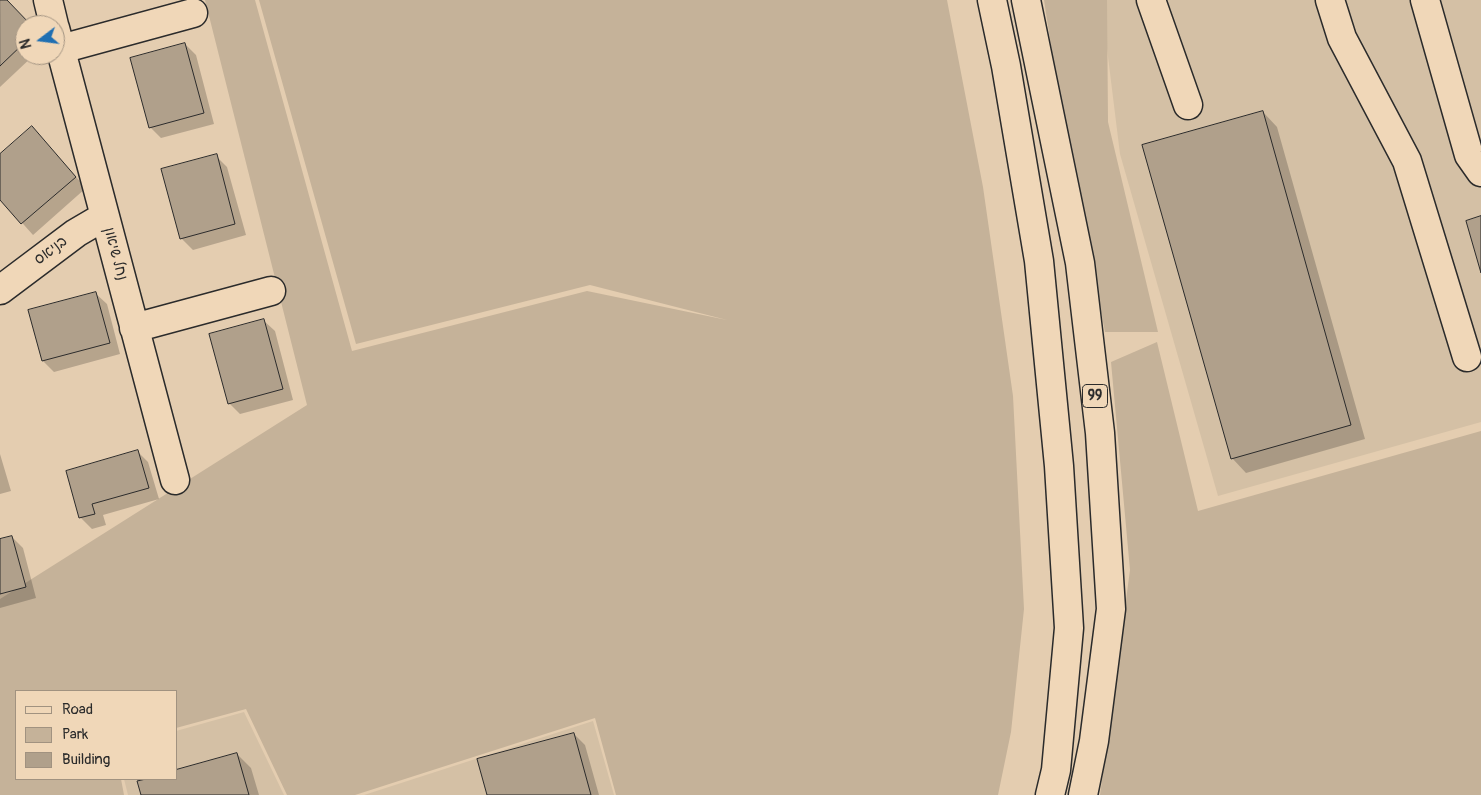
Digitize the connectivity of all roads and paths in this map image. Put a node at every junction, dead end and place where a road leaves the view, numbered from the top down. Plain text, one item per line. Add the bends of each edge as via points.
1 (48, 0) edge
2 (992, 0) edge
3 (1026, 0) edge
4 (1151, 0) edge
5 (1330, 0) edge
6 (1425, 0) edge
7 (193, 13) dead end
8 (52, 15) edge
9 (65, 33) edge
10 (65, 64) edge
11 (1188, 105) dead end
12 (1481, 172) edge
13 (105, 216) junction
14 (0, 290) edge
15 (270, 291) dead end
16 (134, 328) junction
17 (1467, 357) dead end
18 (175, 480) dead end
19 (1050, 795) edge
20 (1083, 795) edge

1 - 8 main road, נחל שיאון
2 - 19 main road via 1039,261 1059,466 1069,628 1056,770
3 - 20 main road, 99 via 1080,262 1100,433 1111,609 1094,741
4 - 11 main road
5 - 17 main road via 1342,38 1407,162
6 - 12 main road via 1469,155
7 - 9 main road
10 - 13 main road, נחל שיאון
13 - 14 main road, בניאס via 76,232
13 - 16 main road, נחל שיאון
15 - 16 main road
16 - 18 main road, נחל שיאון

